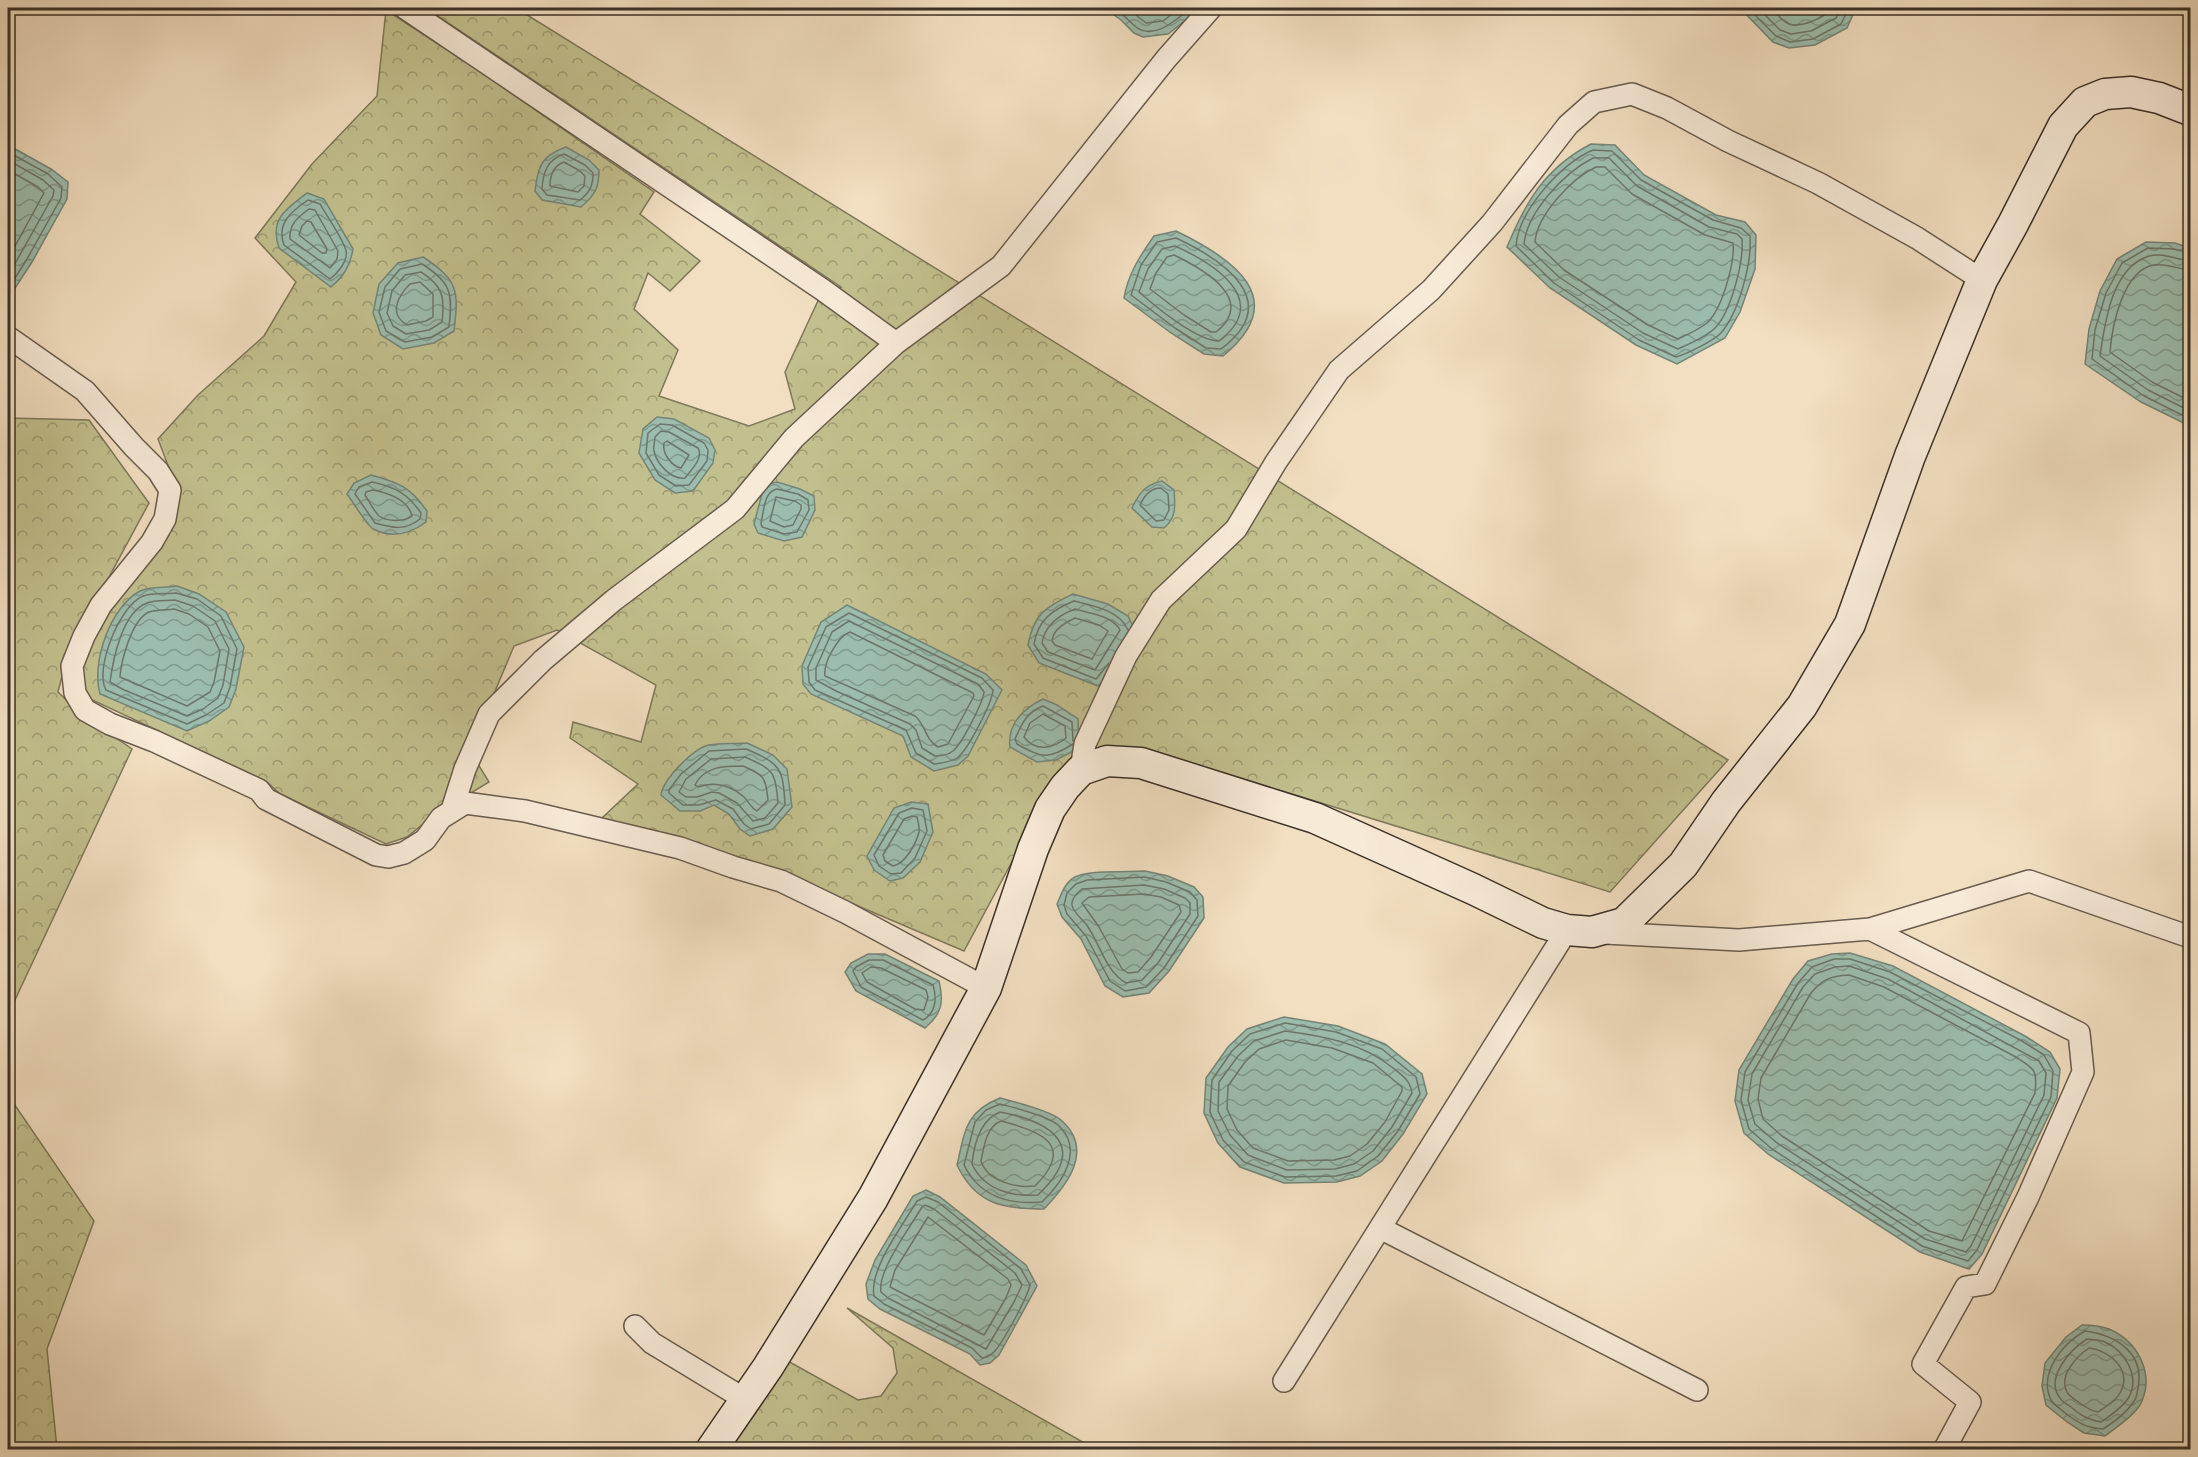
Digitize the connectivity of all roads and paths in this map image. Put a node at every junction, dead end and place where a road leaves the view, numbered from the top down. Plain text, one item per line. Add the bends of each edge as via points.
1 (405, 8) edge
2 (1212, 8) edge
3 (2190, 110) edge
4 (1982, 280) junction
5 (8, 337) edge
6 (896, 343) junction
7 (1081, 770) junction
8 (452, 810) junction
9 (1870, 929) junction
10 (1580, 931) junction
11 (2190, 937) edge
12 (986, 988) junction
13 (1380, 1228) junction
14 (635, 1326) dead end
15 (1284, 1381) dead end
16 (1697, 1390) dead end
17 (746, 1400) junction
18 (711, 1449) edge
19 (1944, 1449) edge

1 - 6 street via 814,283
2 - 6 street via 1166,59 1001,266
3 - 4 street via 2131,92 2105,94 2085,102 2063,126
4 - 7 street via 1917,238 1818,183 1667,108 1632,94 1594,102 1568,125 1492,223 1431,290 1339,370 1236,529 1161,600 1126,656 1085,744
4 - 10 street via 1910,456 1850,624 1802,706 1726,802 1683,865 1624,923
5 - 8 street via 85,391 158,471 170,490 165,519 152,542 101,604 72,666 75,693 85,710 259,790 266,799 376,855 388,858 404,853 425,840
6 - 8 street via 794,438 735,509 614,600 543,660 489,714
7 - 10 street via 1107,761 1141,763 1316,818 1543,923
7 - 12 street via 1050,809
8 - 12 street via 465,803 525,811 680,848 781,881
9 - 10 street via 1739,940
9 - 11 street via 2029,881
9 - 19 street via 2079,1033 2083,1072 2028,1197 1985,1284 1966,1287 1923,1364 1970,1402
10 - 13 street
12 - 17 street via 865,1212
13 - 15 street
13 - 16 street
14 - 17 street via 652,1343
17 - 18 street

